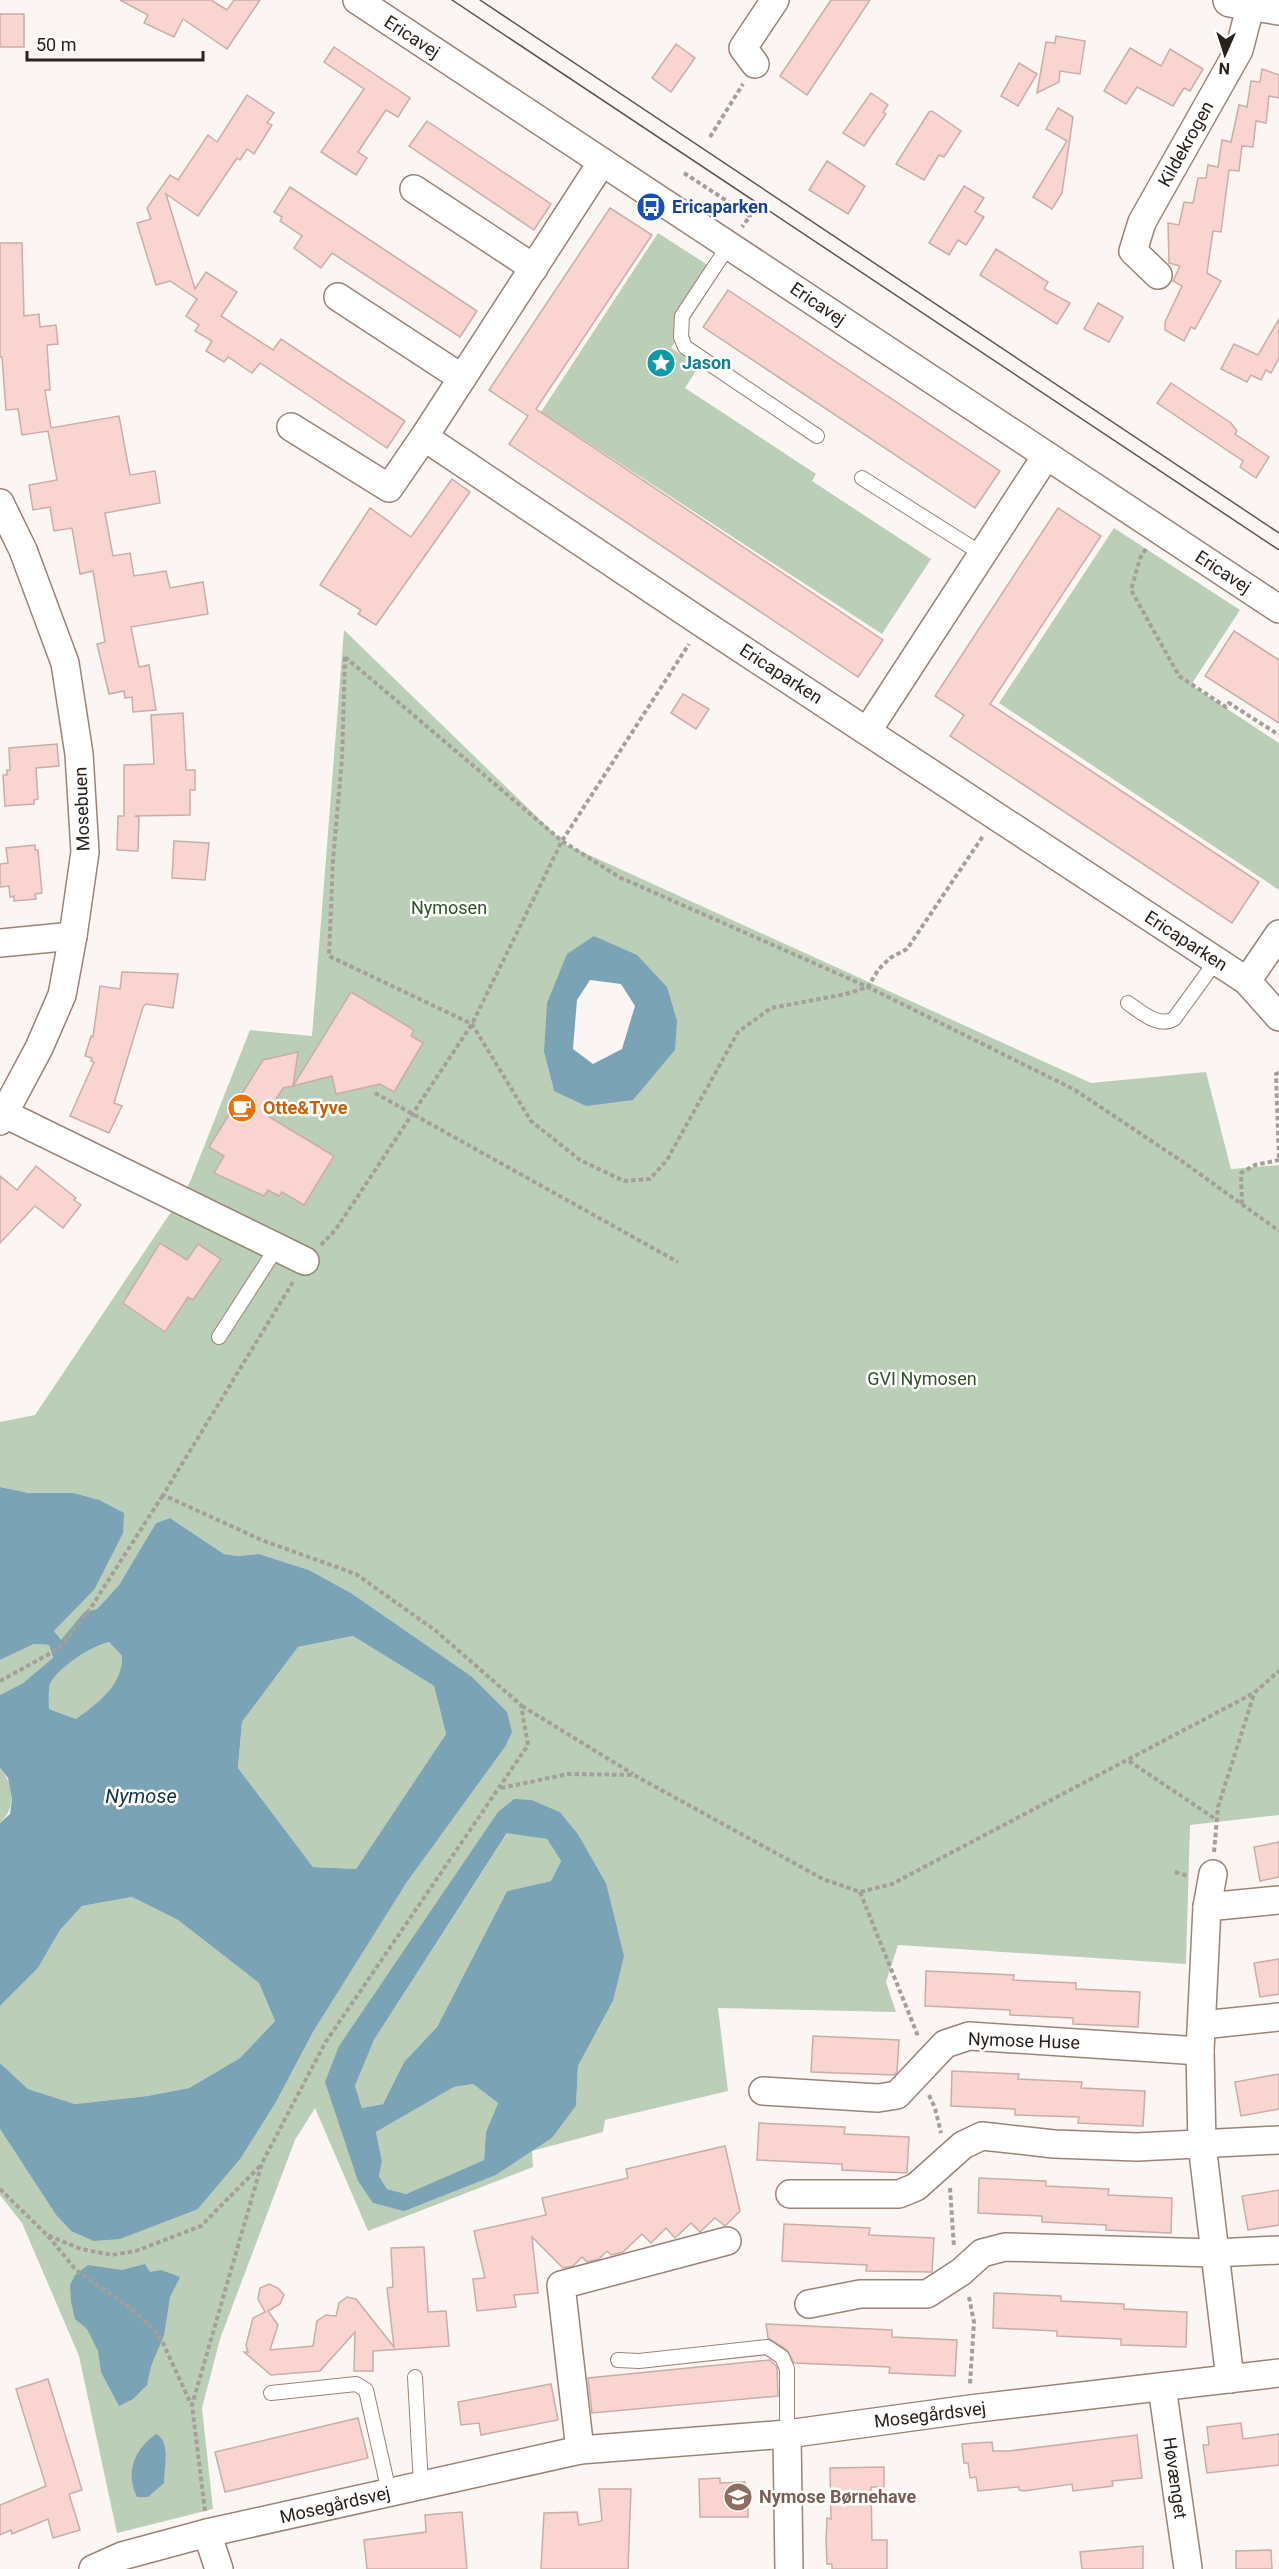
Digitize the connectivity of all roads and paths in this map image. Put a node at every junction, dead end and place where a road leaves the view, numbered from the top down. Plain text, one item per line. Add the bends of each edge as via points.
1 (357, 0) edge
2 (776, 0) edge
3 (1253, 4) edge
4 (755, 64) joint
5 (710, 137) dead end
6 (603, 162) junction
7 (684, 172) dead end
8 (414, 189) dead end
9 (750, 216) dead end
10 (729, 245) junction
11 (534, 268) junction
12 (1158, 275) dead end
13 (338, 297) dead end
14 (462, 378) junction
15 (291, 427) dead end
16 (817, 436) dead end
17 (424, 437) junction
18 (1046, 456) junction
19 (862, 477) dead end
20 (0, 503) edge
21 (1158, 530) junction
22 (12, 551) edge
23 (982, 555) junction
24 (1279, 609) edge
25 (702, 623) junction
26 (868, 730) junction
27 (1279, 735) edge
28 (997, 816) junction
29 (562, 842) junction
30 (1279, 934) edge
31 (73, 936) junction
32 (0, 943) edge
33 (1216, 961) junction
34 (1247, 981) junction
35 (868, 987) junction
36 (1128, 1003) dead end
37 (1279, 1017) edge
38 (472, 1024) junction
39 (1279, 1073) edge
40 (375, 1093) dead end
41 (411, 1114) junction
42 (3, 1118) edge
43 (1279, 1160) edge
44 (1242, 1204) junction
45 (1279, 1231) edge
46 (277, 1247) junction
47 (306, 1261) junction
48 (678, 1262) dead end
49 (219, 1337) dead end
50 (163, 1495) junction
51 (1279, 1671) edge
52 (0, 1681) edge
53 (1254, 1693) junction
54 (521, 1706) junction
55 (1129, 1761) junction
56 (634, 1775) junction
57 (501, 1788) junction
58 (1217, 1820) junction
59 (1213, 1874) joint
60 (1279, 1900) edge
61 (1207, 1907) junction
62 (1279, 2017) edge
63 (1201, 2038) junction
64 (763, 2091) dead end
65 (1279, 2140) edge
66 (1202, 2144) junction
67 (262, 2163) junction
68 (0, 2189) edge
69 (790, 2194) dead end
70 (47, 2235) junction
71 (727, 2241) dead end
72 (1279, 2250) edge
73 (1213, 2253) junction
74 (809, 2304) dead end
75 (618, 2360) dead end
76 (1279, 2373) edge
77 (415, 2377) dead end
78 (1230, 2379) junction
79 (1162, 2387) junction
80 (271, 2393) dead end
81 (192, 2405) junction
82 (787, 2434) junction
83 (580, 2450) junction
84 (421, 2486) junction
85 (389, 2492) junction
86 (207, 2533) junction
87 (1188, 2568) edge
88 (93, 2569) edge
89 (219, 2569) edge
90 (789, 2569) edge

1 - 6 street, Ericavej
2 - 4 street via 743,48
3 - 12 street, Kildekrogen via 1239,51 1142,222 1133,251
4 - 5 path
6 - 10 street, Ericavej
6 - 11 street
7 - 9 path
8 - 11 street
10 - 16 lane via 682,316 681,337 685,346
10 - 18 street, Ericavej
11 - 14 street
13 - 14 street
14 - 17 street
15 - 17 street via 389,488
17 - 25 street, Ericaparken
18 - 21 street, Ericavej
18 - 23 street
19 - 23 lane
20 - 22 street, Mosebuen
21 - 24 street, Ericavej
21 - 27 path via 1140,558 1131,590 1173,667 1179,676 1226,707 1229,703
22 - 31 street, Mosebuen via 65,663 79,754 85,852
23 - 26 street
25 - 26 street, Ericaparken
25 - 29 path
26 - 28 street, Ericaparken
28 - 33 street, Ericaparken
28 - 35 path via 907,950 890,958
29 - 35 path via 619,878
29 - 38 path
29 - 38 path via 345,657 329,956
30 - 34 street, Ericaparken
31 - 32 street
31 - 42 street, Mosebuen via 62,995
33 - 34 street, Ericaparken
33 - 36 lane via 1168,1022 1157,1022
34 - 37 street
35 - 38 path via 771,1008 738,1032 667,1160 650,1179 624,1181 580,1160 531,1121
35 - 44 path via 1075,1090
38 - 41 path
39 - 43 path
40 - 41 path
41 - 47 path via 336,1229
41 - 48 path
42 - 46 street, Mosebuen
43 - 44 path via 1241,1173
44 - 45 path
46 - 47 street, Mosebuen
46 - 49 lane
47 - 50 path
50 - 52 path via 90,1609 58,1649
50 - 54 path via 264,1541 356,1574 436,1632
51 - 53 path
53 - 55 path
53 - 58 path
54 - 56 path
54 - 57 path via 528,1746
55 - 56 path via 892,1884 860,1892 823,1879
55 - 58 path
56 - 57 path via 568,1774
57 - 67 path via 325,2043
58 - 59 path
59 - 61 street
60 - 61 street
61 - 63 street
62 - 63 street, Nymose Huse
63 - 64 street, Nymose Huse via 969,2036 945,2044 897,2095 878,2098
63 - 66 street
65 - 66 street
66 - 69 street via 1054,2144 982,2136 963,2145 916,2187 899,2194
66 - 73 street
67 - 70 path via 201,2226 136,2252 112,2255 81,2249
67 - 81 path
68 - 70 path
70 - 81 path via 82,2275 150,2326 163,2343
71 - 83 street via 561,2285
72 - 73 street
73 - 74 street via 1005,2247 982,2253 927,2294 860,2295
73 - 78 street
75 - 82 lane via 767,2347 782,2357 787,2369
76 - 78 street, Mosegårdsvej
77 - 84 lane
78 - 79 street, Mosegårdsvej
79 - 82 street, Mosegårdsvej
79 - 87 street, Høvænget
80 - 85 lane via 356,2384 366,2390
81 - 86 path
82 - 83 street, Mosegårdsvej
82 - 90 street
83 - 84 street, Mosegårdsvej
84 - 85 street, Mosegårdsvej
85 - 86 street, Mosegårdsvej
86 - 88 street, Mosegårdsvej via 122,2556
86 - 89 street

